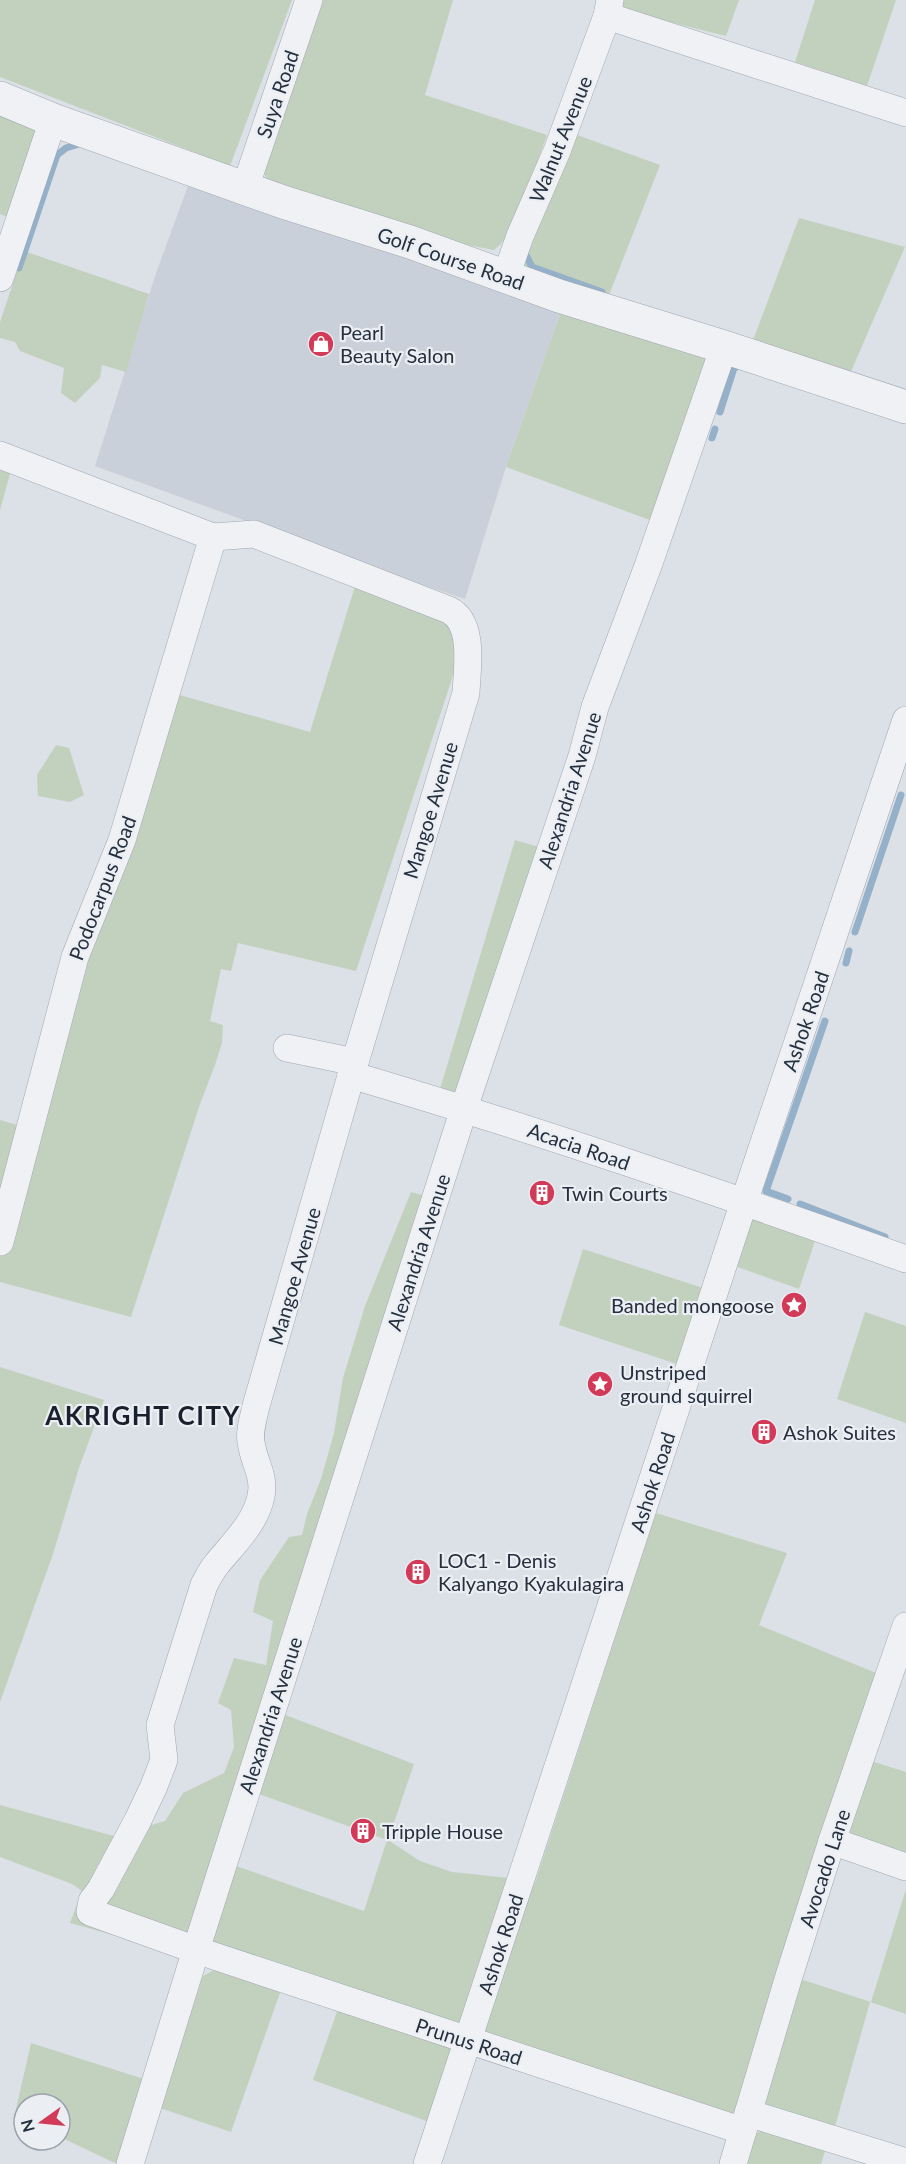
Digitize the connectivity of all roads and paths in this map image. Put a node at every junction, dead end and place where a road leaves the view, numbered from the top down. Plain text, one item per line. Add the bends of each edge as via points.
1 (309, 0) edge
2 (608, 8) edge
3 (0, 98) edge
4 (906, 113) edge
5 (53, 120) junction
6 (245, 188) junction
7 (506, 276) junction
8 (0, 278) edge
9 (724, 347) junction
10 (906, 407) edge
11 (0, 455) edge
12 (213, 537) junction
13 (906, 720) edge
14 (287, 1048) dead end
15 (353, 1068) junction
16 (464, 1108) junction
17 (744, 1202) junction
18 (0, 1242) edge
19 (906, 1259) edge
20 (906, 1626) edge
21 (832, 1841) junction
22 (906, 1867) edge
23 (90, 1912) joint
24 (195, 1950) junction
25 (468, 2040) junction
26 (746, 2122) junction
27 (906, 2162) edge
28 (130, 2164) edge
29 (427, 2164) edge
30 (733, 2164) edge

1 - 6 street, Suya Road
2 - 4 street
2 - 7 street, Walnut Avenue via 557,151
3 - 5 street, Golf Course Road
5 - 6 street, Golf Course Road
5 - 8 street
6 - 7 street, Golf Course Road
7 - 9 street, Golf Course Road
9 - 10 street, Golf Course Road
9 - 16 street, Alexandria Avenue via 596,707
11 - 12 street
12 - 15 street, Mangoe Avenue via 254,534 453,612 463,624 467,643 466,693
12 - 18 street, Podocarpus Road via 122,840 75,957
13 - 17 street, Ashok Road
14 - 15 street, Acacia Road
15 - 16 street, Acacia Road
15 - 23 street, Mangoe Avenue via 251,1430 262,1495 256,1513 204,1585 160,1725 164,1760 138,1820 92,1901
16 - 17 street, Acacia Road
16 - 24 street, Alexandria Avenue
17 - 19 street, Acacia Road
17 - 25 street, Ashok Road
20 - 21 street, Avocado Lane
21 - 22 street
21 - 26 street, Avocado Lane
23 - 24 street, Prunus Road
24 - 25 street, Prunus Road
24 - 28 street, Alexandria Avenue
25 - 26 street, Prunus Road
25 - 29 street, Ashok Road
26 - 27 street, Prunus Road
26 - 30 street, Avocado Lane

